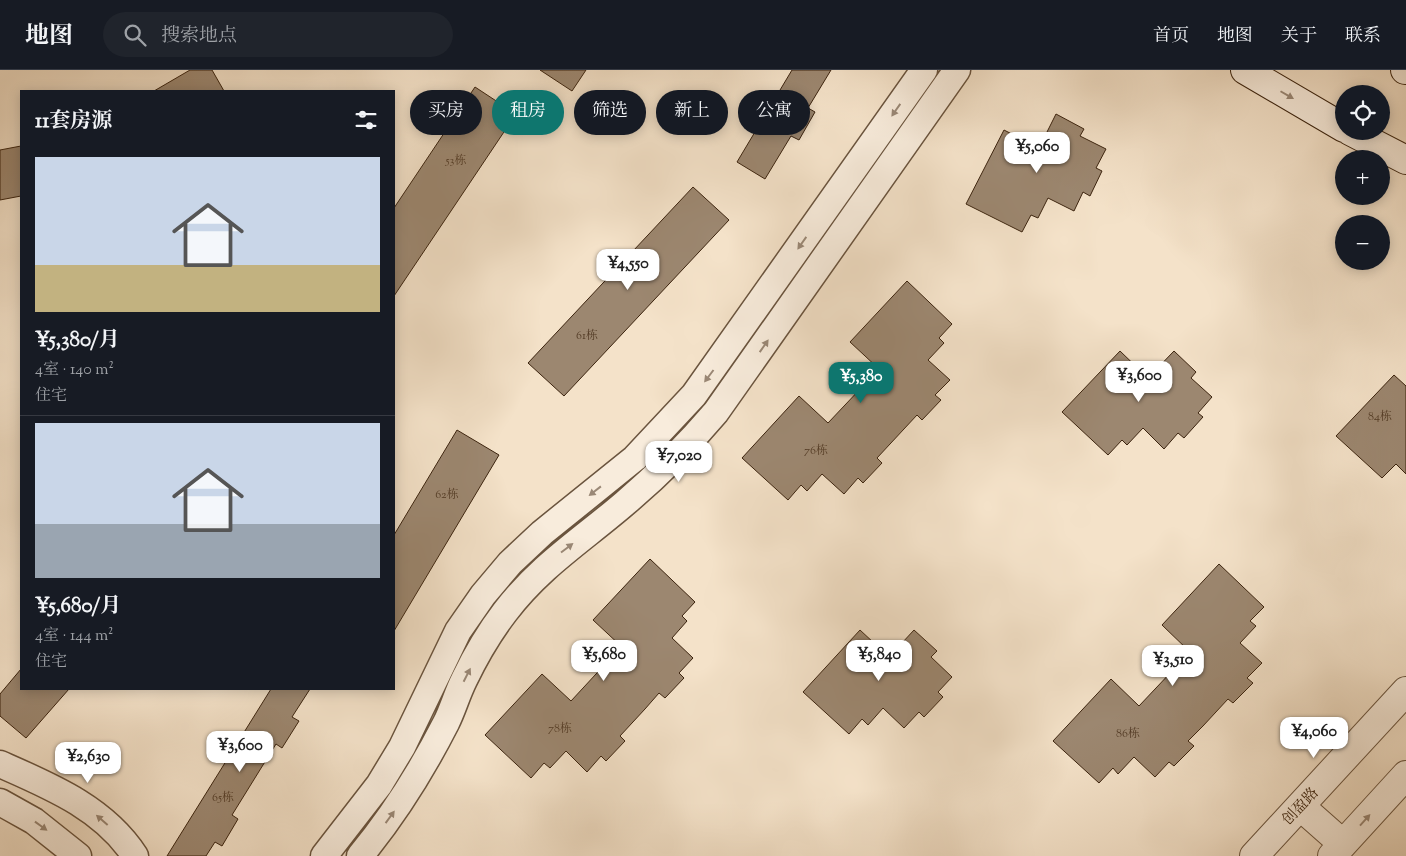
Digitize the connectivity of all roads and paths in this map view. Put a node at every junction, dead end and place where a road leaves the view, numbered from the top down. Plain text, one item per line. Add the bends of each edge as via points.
1 (924, 70) edge
2 (957, 70) edge
3 (1245, 70) edge
4 (1335, 123) edge
5 (1367, 140) edge
6 (1406, 160) edge
7 (1406, 691) edge
8 (0, 764) edge
9 (1406, 775) edge
10 (0, 802) edge
11 (1300, 806) junction
12 (1338, 850) edge
13 (78, 856) edge
14 (135, 856) edge
15 (324, 856) edge
16 (360, 856) edge
17 (1254, 856) edge

1 -> 15 street via 694,395 635,458 542,533 482,596 446,654 402,748 358,814
16 -> 2 street via 427,761 463,681 505,612 530,582 560,554 654,478 716,412
3 -> 4 street
5 - 6 street
7 - 11 street, 创盈路
14 -> 8 street via 102,820 81,804 53,787
12 -> 9 street
10 -> 13 street via 34,821
11 - 12 street
11 - 17 street, 创盈路

